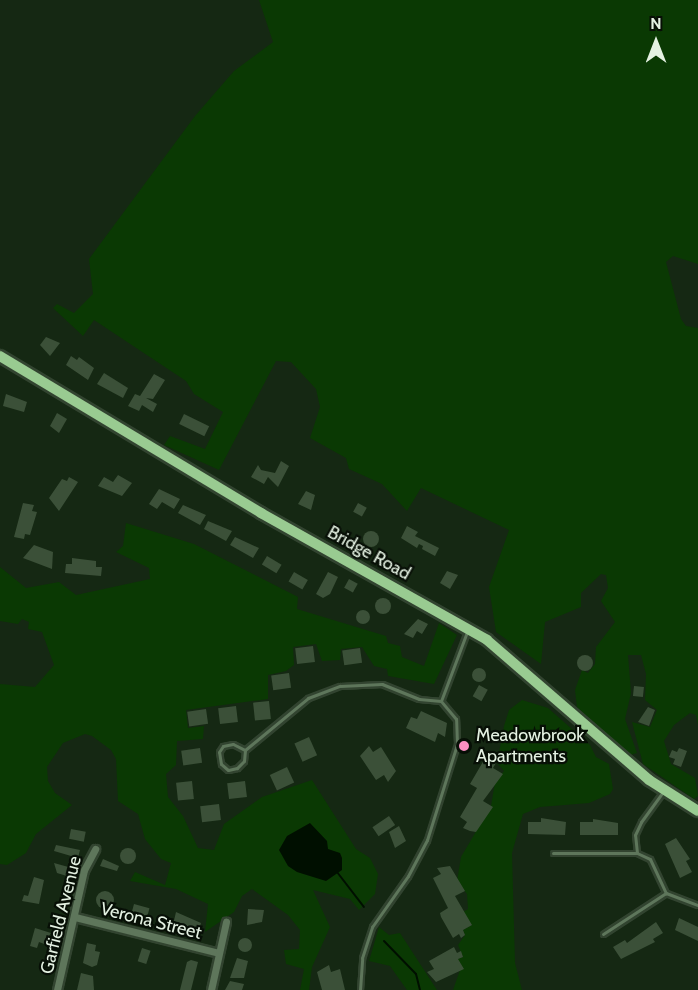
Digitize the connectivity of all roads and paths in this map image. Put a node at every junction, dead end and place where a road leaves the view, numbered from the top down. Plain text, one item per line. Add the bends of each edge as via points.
1 (0, 356) edge
2 (468, 628) junction
3 (441, 701) junction
4 (245, 750) junction
5 (664, 791) junction
6 (698, 811) edge
7 (95, 849) dead end
8 (553, 853) dead end
9 (637, 853) junction
10 (666, 893) junction
11 (698, 905) edge
12 (75, 917) junction
13 (226, 922) dead end
14 (603, 934) dead end
15 (219, 953) junction
16 (57, 990) edge
17 (211, 990) edge
18 (360, 990) edge

1 - 2 main road, Bridge Road via 261,513
2 - 3 lane
2 - 5 main road, Bridge Road via 525,670
3 - 4 lane via 419,699 382,684 340,686 308,698
3 - 18 lane via 456,719 457,744 427,840 408,876 372,927 362,958
4 - 4 lane via 233,744 223,746 220,764 228,770 237,768 244,761
5 - 6 main road, Bridge Road
5 - 9 lane via 635,835
7 - 12 street, Garfield Avenue via 85,869
8 - 9 lane
9 - 10 lane via 650,859
10 - 11 lane
10 - 14 lane
12 - 15 street, Verona Street
12 - 16 street, Garfield Avenue
13 - 15 street
15 - 17 street

